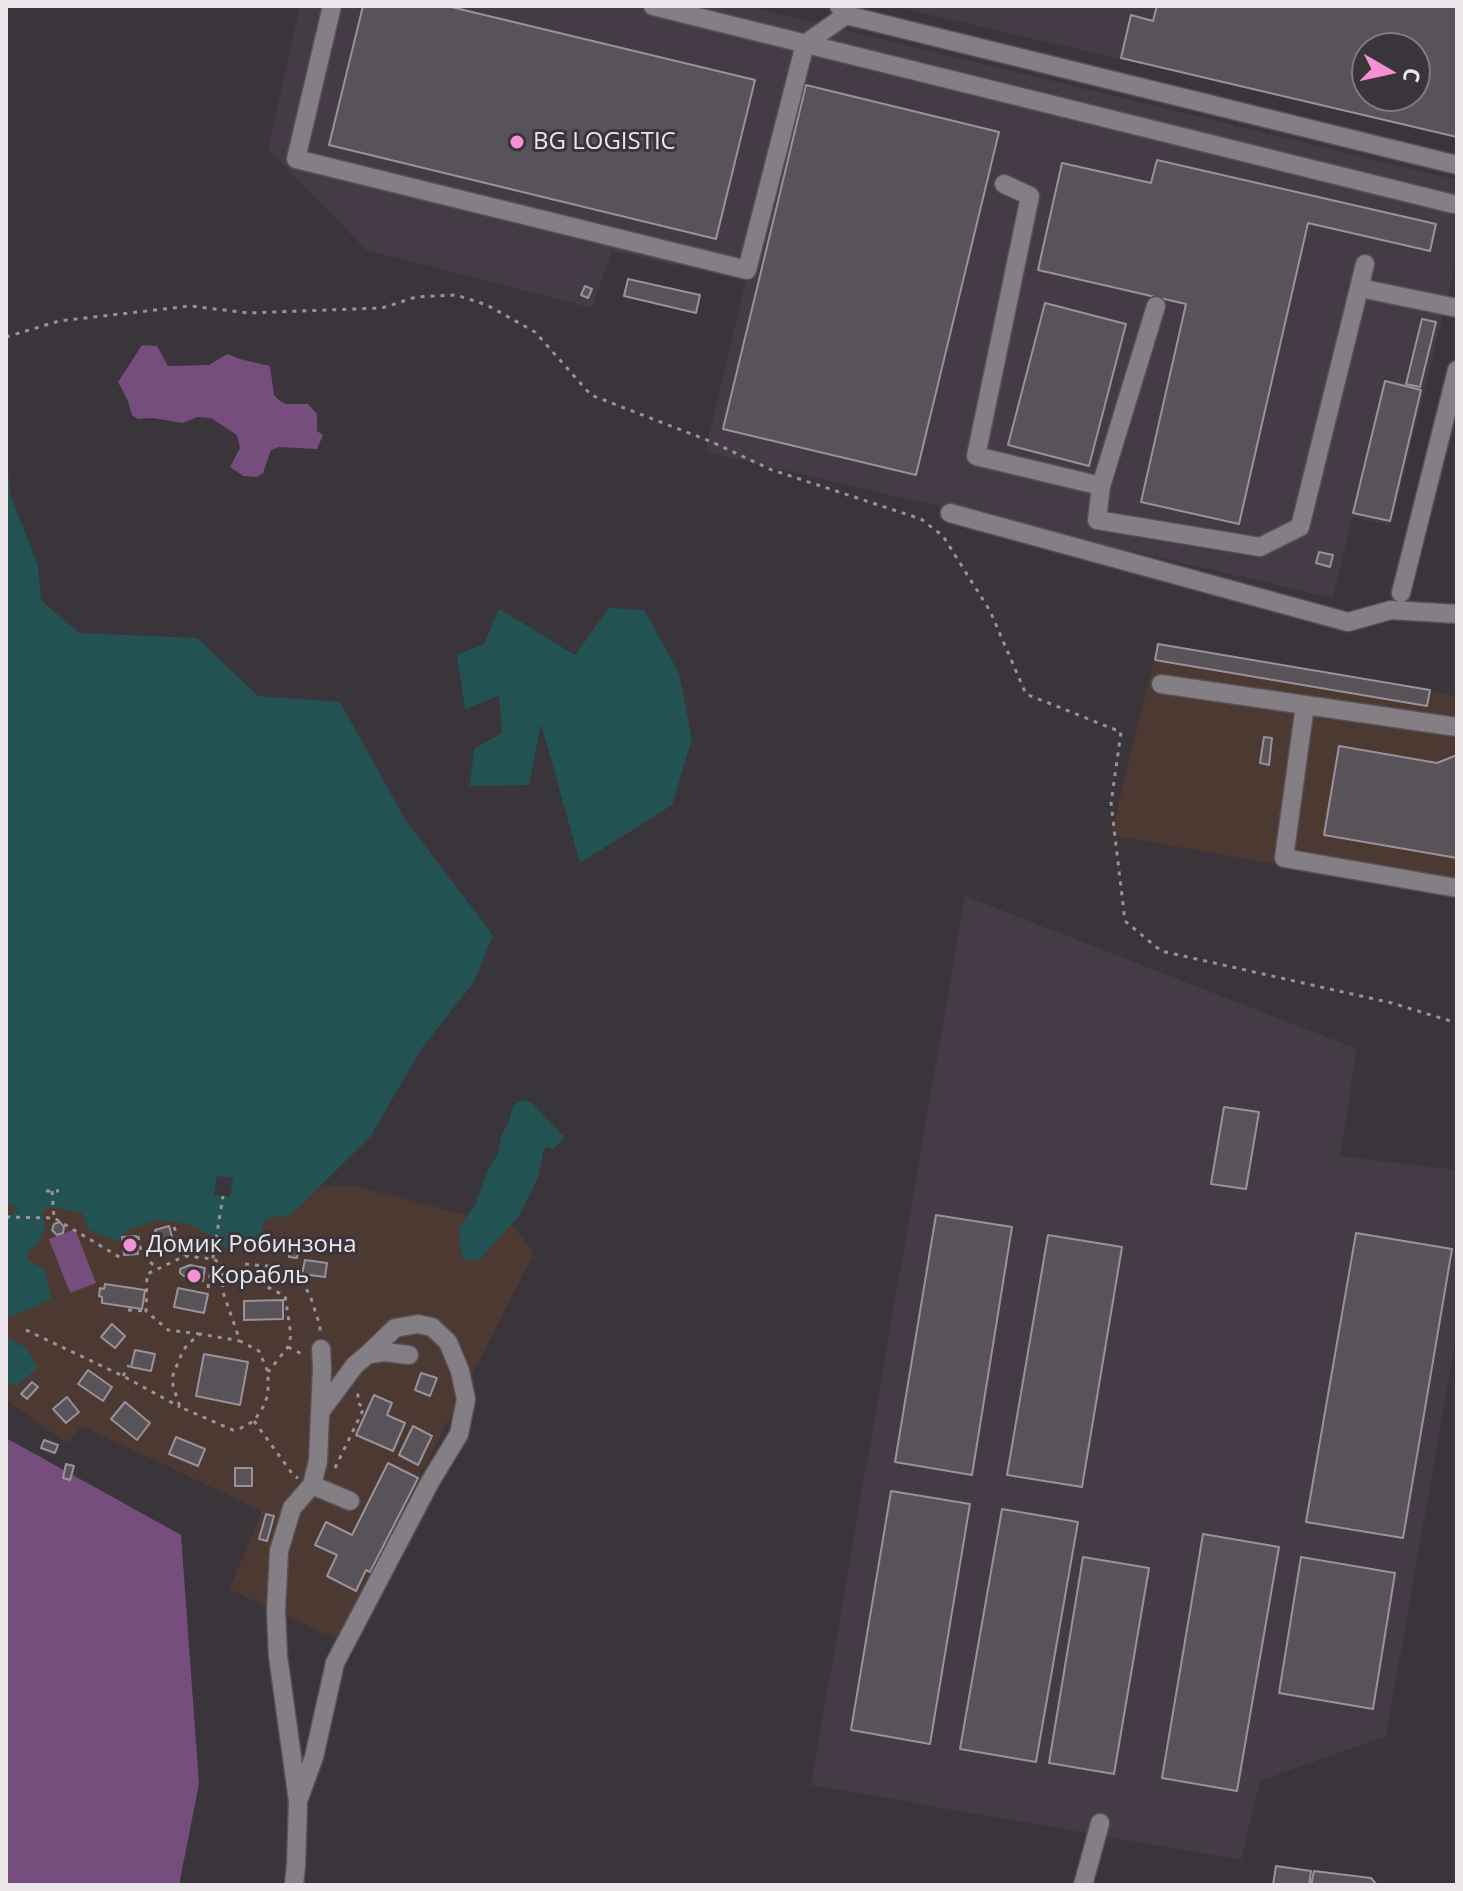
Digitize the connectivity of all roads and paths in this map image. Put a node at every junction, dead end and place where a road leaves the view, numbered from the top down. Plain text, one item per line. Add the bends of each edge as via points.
1 (332, 6) edge
2 (653, 6) edge
3 (842, 10) edge
4 (805, 44) junction
5 (1457, 165) edge
6 (1004, 184) dead end
7 (1453, 204) dead end
8 (1365, 264) dead end
9 (1360, 288) junction
10 (1156, 306) dead end
11 (1457, 308) edge
12 (6, 337) edge
13 (1457, 370) edge
14 (1101, 486) junction
15 (950, 513) dead end
16 (1401, 593) dead end
17 (1457, 614) edge
18 (1161, 684) dead end
19 (1305, 705) junction
20 (1457, 727) edge
21 (1457, 888) edge
22 (1457, 1023) edge
23 (46, 1191) dead end
24 (52, 1191) junction
25 (59, 1191) dead end
26 (223, 1196) dead end
27 (6, 1217) edge
28 (54, 1218) junction
29 (174, 1227) dead end
30 (138, 1236) dead end
31 (185, 1256) junction
32 (121, 1258) dead end
33 (213, 1259) junction
34 (222, 1263) junction
35 (245, 1264) dead end
36 (156, 1268) junction
37 (208, 1288) dead end
38 (128, 1310) dead end
39 (146, 1311) junction
40 (26, 1330) dead end
41 (200, 1334) junction
42 (240, 1341) junction
43 (321, 1349) joint
44 (367, 1355) junction
45 (409, 1355) dead end
46 (129, 1365) dead end
47 (268, 1372) junction
48 (123, 1376) junction
49 (180, 1407) junction
50 (319, 1414) junction
51 (254, 1421) junction
52 (312, 1485) junction
53 (350, 1501) dead end
54 (298, 1801) junction
55 (1100, 1823) dead end
56 (294, 1885) edge
57 (1083, 1885) edge

1 - 4 lane via 296,159 747,270
2 - 4 lane
3 - 4 lane
3 - 5 lane
4 - 7 lane
6 - 14 lane via 1030,196 976,456
8 - 9 lane
9 - 11 lane
9 - 14 lane via 1300,527 1260,547 1097,520
10 - 14 lane
12 - 22 path via 59,321 190,306 249,313 367,309 416,297 456,295 487,305 535,332 591,395 772,470 921,519 943,536 990,611 1026,694 1121,732 1111,803 1125,921 1161,951 1392,1003
13 - 16 lane
15 - 17 lane via 1348,622 1391,610
18 - 19 lane
19 - 20 lane
19 - 21 lane via 1284,858
23 - 24 path
24 - 25 path
24 - 28 path
26 - 33 path
27 - 28 path
28 - 32 path
29 - 31 path
30 - 36 path via 141,1252
31 - 33 path
31 - 36 path
33 - 34 path
33 - 37 path
34 - 42 path via 223,1292
34 - 47 path via 285,1296 291,1335
35 - 43 path via 277,1267 300,1280 320,1326
36 - 39 path via 147,1274
38 - 39 path
39 - 41 path via 168,1330
40 - 48 path
41 - 42 path
41 - 49 path via 187,1345 173,1371
42 - 47 path via 259,1351
43 - 50 lane
44 - 45 lane
44 - 50 lane
44 - 54 lane via 395,1328 432,1327 448,1342 466,1399 459,1434 335,1663 314,1757
46 - 48 path
47 - 51 path via 265,1404
48 - 49 path
49 - 51 path via 233,1430
50 - 52 lane
51 - 52 path via 294,1476
52 - 53 lane
52 - 54 lane via 292,1508 279,1551 276,1611
54 - 56 lane
55 - 57 lane

